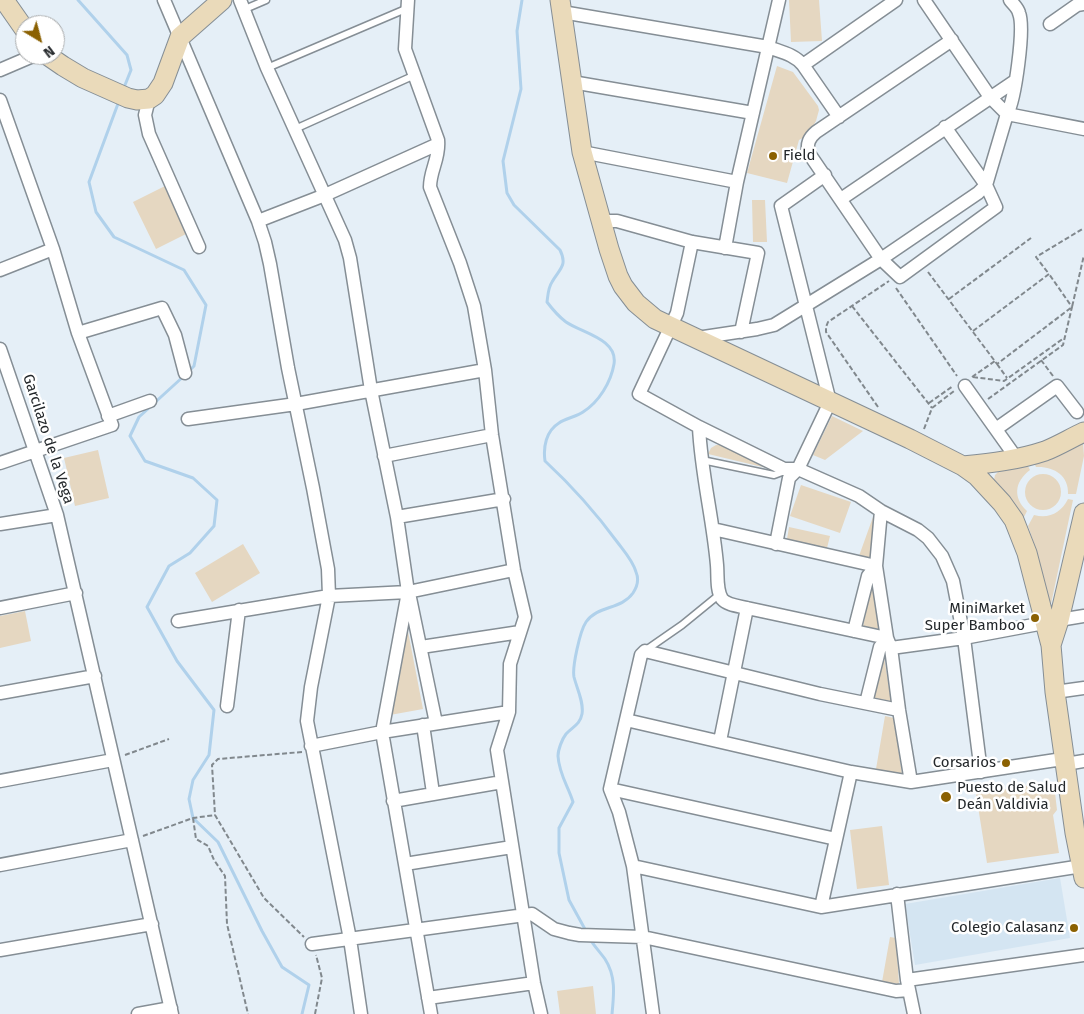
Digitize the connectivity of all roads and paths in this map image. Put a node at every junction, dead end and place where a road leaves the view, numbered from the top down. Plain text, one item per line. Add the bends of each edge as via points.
1 (4, 0) edge
2 (164, 0) edge
3 (222, 0) edge
4 (266, 0) edge
5 (779, 0) edge
6 (896, 0) edge
7 (924, 0) edge
8 (1010, 0) edge
9 (408, 4) edge
10 (1082, 4) edge
11 (243, 5) edge
12 (561, 6) edge
13 (15, 16) edge
14 (1050, 24) dead end
15 (180, 37) junction
16 (952, 40) junction
17 (768, 47) junction
18 (15, 64) edge
19 (803, 64) junction
20 (62, 65) edge
21 (267, 68) junction
22 (0, 70) edge
23 (415, 75) junction
24 (1015, 81) junction
25 (572, 82) junction
26 (990, 97) junction
27 (0, 100) edge
28 (143, 100) junction
29 (753, 113) junction
30 (1007, 114) junction
31 (839, 117) junction
32 (945, 127) junction
33 (295, 129) junction
34 (1084, 129) edge
35 (438, 144) junction
36 (582, 152) junction
37 (825, 175) junction
38 (737, 182) junction
39 (986, 185) junction
40 (325, 195) junction
41 (841, 199) junction
42 (258, 221) junction
43 (602, 221) junction
44 (1084, 228) edge
45 (1031, 238) dead end
46 (692, 242) junction
47 (198, 247) dead end
48 (725, 248) junction
49 (53, 249) junction
50 (1084, 255) edge
51 (881, 259) junction
52 (924, 266) dead end
53 (0, 270) edge
54 (1049, 274) junction
55 (890, 280) dead end
56 (896, 287) dead end
57 (949, 299) junction
58 (806, 306) junction
59 (852, 306) junction
60 (1072, 306) junction
61 (671, 326) junction
62 (973, 331) junction
63 (741, 332) junction
64 (78, 333) junction
65 (695, 338) junction
66 (1065, 338) junction
67 (0, 349) edge
68 (1041, 360) junction
69 (996, 363) junction
70 (485, 370) junction
71 (185, 373) dead end
72 (1008, 379) junction
73 (1056, 380) dead end
74 (962, 383) junction
75 (371, 390) junction
76 (150, 401) dead end
77 (830, 402) junction
78 (984, 402) dead end
79 (929, 403) junction
80 (296, 404) junction
81 (932, 408) junction
82 (880, 409) dead end
83 (1077, 412) dead end
84 (108, 416) junction
85 (188, 419) dead end
86 (699, 427) junction
87 (996, 429) junction
88 (923, 431) dead end
89 (1084, 432) edge
90 (492, 434) junction
91 (36, 450) junction
92 (384, 456) junction
93 (1017, 459) junction
94 (700, 460) junction
95 (0, 463) edge
96 (963, 466) junction
97 (784, 469) junction
98 (798, 469) junction
99 (504, 499) junction
100 (881, 511) junction
101 (1084, 512) edge
102 (57, 515) junction
103 (397, 517) junction
104 (0, 524) edge
105 (714, 529) junction
106 (776, 544) junction
107 (1080, 548) edge
108 (876, 566) junction
109 (514, 570) junction
110 (408, 592) junction
111 (76, 593) junction
112 (720, 594) junction
113 (329, 596) junction
114 (0, 608) edge
115 (747, 608) junction
116 (239, 610) junction
117 (1084, 616) edge
118 (178, 621) dead end
119 (1052, 621) junction
120 (854, 631) junction
121 (520, 632) junction
122 (964, 638) junction
123 (889, 643) junction
124 (421, 647) junction
125 (645, 651) junction
126 (735, 672) junction
127 (95, 676) junction
128 (1084, 688) edge
129 (1055, 692) junction
130 (0, 693) edge
131 (866, 703) junction
132 (227, 706) dead end
133 (899, 710) junction
134 (509, 712) junction
135 (626, 720) junction
136 (436, 723) junction
137 (423, 725) junction
138 (382, 732) junction
139 (169, 739) dead end
140 (720, 741) junction
141 (311, 749) junction
142 (113, 760) junction
143 (1075, 762) edge
144 (851, 772) junction
145 (981, 772) junction
146 (0, 781) edge
147 (502, 782) junction
148 (911, 782) junction
149 (610, 789) junction
150 (433, 794) junction
151 (394, 801) junction
152 (215, 815) junction
153 (192, 818) junction
154 (1080, 832) edge
155 (836, 839) junction
156 (132, 840) junction
157 (512, 847) junction
158 (405, 864) junction
159 (0, 865) edge
160 (632, 866) junction
161 (1083, 872) edge
162 (896, 894) junction
163 (821, 907) junction
164 (524, 916) junction
165 (152, 924) junction
166 (417, 931) junction
167 (643, 936) junction
168 (350, 939) junction
169 (312, 944) junction
170 (0, 950) edge
171 (1084, 955) edge
172 (534, 983) junction
173 (908, 985) junction
174 (428, 998) junction
175 (172, 1011) edge
176 (138, 1014) edge
177 (248, 1014) edge
178 (315, 1014) edge
179 (361, 1014) edge
180 (431, 1014) edge
181 (541, 1014) edge
182 (655, 1014) edge
183 (914, 1014) edge

1 - 13 street
2 - 15 street
3 - 15 street
4 - 11 lane
5 - 17 street
6 - 19 street
7 - 16 street
8 - 24 street via 1019,12 1022,28
9 - 21 lane
9 - 23 street via 405,49
10 - 14 street
11 - 21 street
12 - 17 street
12 - 25 street
15 - 28 street via 163,84 155,95
15 - 42 street
16 - 26 street
16 - 31 street
17 - 19 street
17 - 29 street
18 - 22 street
19 - 31 street
20 - 28 street via 83,78
21 - 33 street
23 - 33 lane
23 - 35 street
24 - 26 street
24 - 30 street
25 - 29 street
25 - 36 street
26 - 30 street
26 - 32 street
27 - 49 street
28 - 47 street via 149,134
29 - 38 street
30 - 34 street
30 - 39 street
31 - 37 street via 811,136 807,146
32 - 39 street
32 - 41 street
33 - 40 street
35 - 40 street
35 - 70 street via 430,188 474,306
36 - 38 street
36 - 43 street
37 - 41 street
37 - 58 street via 781,206
38 - 48 street
39 - 51 street
39 - 51 street via 996,207 900,277
40 - 42 street
40 - 75 street via 350,258
41 - 51 street
42 - 80 street via 266,242
43 - 46 street
43 - 61 street via 623,286 646,312
44 - 54 path via 1036,257
45 - 57 path
46 - 48 street
46 - 61 street via 677,313
48 - 63 street via 758,254
49 - 53 street
49 - 64 street
50 - 60 path
51 - 58 street
52 - 57 path
54 - 60 path
54 - 62 path
55 - 59 path
56 - 74 path
57 - 62 path
58 - 63 street via 774,325
58 - 77 street
59 - 79 path
59 - 82 path via 828,322 826,332
60 - 66 path
60 - 69 path
61 - 65 street
61 - 86 street via 639,394
62 - 69 path
63 - 65 street
64 - 71 street via 162,308 175,335
64 - 84 street
65 - 77 street
66 - 68 path via 1063,345
66 - 72 path
67 - 91 street, Garcilazo de la Vega
68 - 73 path
68 - 78 path
69 - 72 path
69 - 74 path
70 - 75 street
70 - 90 street
72 - 74 path
74 - 79 path
74 - 81 path
74 - 87 street
75 - 80 street
75 - 92 street
76 - 84 street
77 - 96 street
77 - 98 street
79 - 81 path
80 - 85 street
80 - 113 street via 328,569
81 - 88 path
83 - 87 street via 1057,386
84 - 91 street via 112,425
86 - 94 street
86 - 97 street
87 - 93 street
89 - 93 street
90 - 92 street
90 - 99 street
91 - 95 street
91 - 102 street, Garcilazo de la Vega
92 - 103 street
93 - 96 street
94 - 97 lane via 774,475
94 - 105 street
96 - 119 street via 987,485 1014,520
97 - 98 street
98 - 100 street via 859,496
98 - 106 street via 789,478
99 - 103 street
99 - 109 street
100 - 108 street
100 - 122 street via 918,530 942,556 953,581
101 - 107 street
102 - 104 street, Garcilazo de la Vega
102 - 111 street
103 - 110 street
105 - 106 street
105 - 112 street
106 - 108 street
107 - 119 street
108 - 120 street via 868,576
108 - 123 street
109 - 110 street
109 - 121 street via 525,617
110 - 113 street
110 - 124 street
110 - 138 street
111 - 114 street
111 - 127 street
112 - 115 street via 727,603
112 - 125 lane
113 - 116 street
113 - 141 street via 306,721
115 - 120 street
115 - 126 street
116 - 118 street
116 - 132 street
117 - 119 street
119 - 122 street
119 - 129 street
120 - 123 street
121 - 124 street
121 - 134 street via 510,664
122 - 123 street
122 - 145 street
123 - 131 street via 880,646
123 - 133 street
124 - 136 street
125 - 126 street
125 - 135 street via 638,661
126 - 131 street
126 - 140 street
127 - 130 street
127 - 142 street
128 - 129 street
129 - 143 street
131 - 133 street
133 - 148 street
134 - 136 street
134 - 147 street via 497,750
135 - 140 street
135 - 149 street
136 - 137 street
137 - 138 street
137 - 150 street
138 - 141 street
138 - 151 street
139 - 142 path
140 - 144 street
141 - 152 path via 218,759 212,765
141 - 168 street
142 - 146 street
142 - 156 street
143 - 145 street via 1056,760
143 - 154 street
144 - 148 street
144 - 155 street
145 - 148 street
147 - 150 street
147 - 157 street
149 - 155 street
149 - 160 street via 621,818
150 - 151 street
151 - 158 street
152 - 153 path
152 - 169 path via 264,898
153 - 156 path
153 - 177 path via 196,839 208,846 225,876 227,924
154 - 161 street
155 - 163 street
156 - 159 street
156 - 165 street
157 - 158 street
157 - 164 street
158 - 166 street
160 - 163 street
160 - 167 street
161 - 162 street
162 - 163 street
162 - 173 street
164 - 166 street
164 - 167 street via 532,914 554,929 568,933
164 - 172 street
165 - 170 street
165 - 175 street
166 - 168 street
166 - 174 street
167 - 173 street via 896,990
167 - 182 street
168 - 169 street
168 - 179 street
169 - 178 path via 322,978
171 - 173 street
172 - 174 street
172 - 181 street
173 - 183 street
174 - 180 street
175 - 176 street

